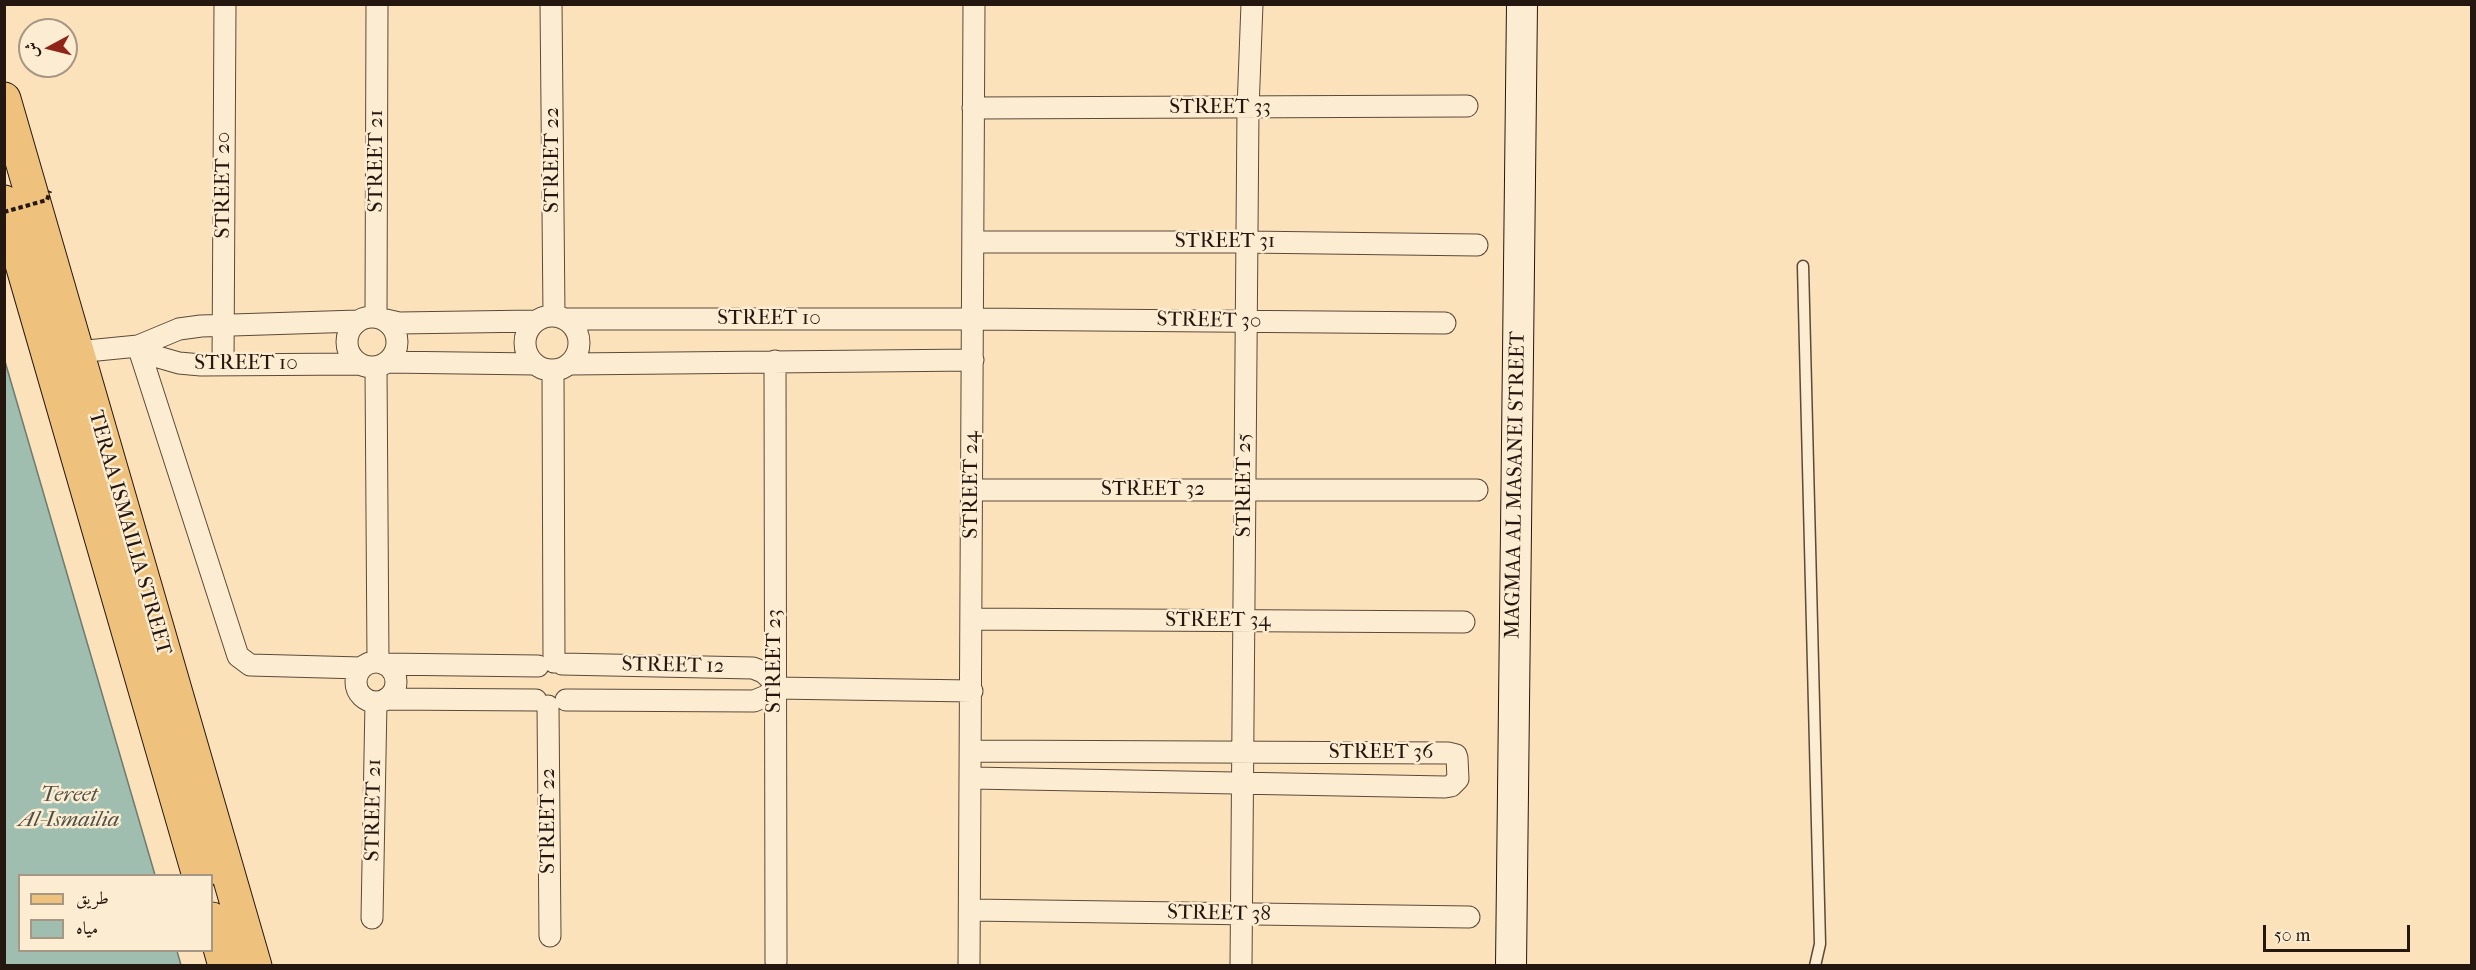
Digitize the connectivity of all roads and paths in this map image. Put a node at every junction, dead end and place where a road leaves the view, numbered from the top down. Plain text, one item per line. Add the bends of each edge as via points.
1 (225, 4) edge
2 (377, 4) edge
3 (551, 4) edge
4 (974, 4) edge
5 (1251, 4) edge
6 (1522, 4) edge
7 (4, 99) edge
8 (1467, 106) dead end
9 (973, 108) junction
10 (1248, 109) junction
11 (50, 191) dead end
12 (4, 202) edge
13 (4, 212) edge
14 (973, 242) junction
15 (1247, 242) junction
16 (1477, 245) dead end
17 (1803, 266) dead end
18 (373, 319) junction
19 (552, 319) junction
20 (973, 319) junction
21 (1246, 321) junction
22 (1445, 323) dead end
23 (224, 325) junction
24 (138, 346) junction
25 (76, 352) junction
26 (972, 360) junction
27 (775, 361) junction
28 (374, 364) junction
29 (223, 365) junction
30 (553, 366) junction
31 (972, 489) junction
32 (1245, 490) junction
33 (1477, 490) dead end
34 (972, 619) junction
35 (1244, 621) junction
36 (1464, 622) dead end
37 (375, 664) junction
38 (551, 664) junction
39 (775, 688) junction
40 (972, 691) junction
41 (381, 700) junction
42 (550, 702) junction
43 (972, 752) junction
44 (1243, 754) junction
45 (972, 778) junction
46 (1242, 782) junction
47 (198, 874) edge
48 (970, 910) junction
49 (1241, 914) junction
50 (1469, 916) dead end
51 (372, 918) dead end
52 (213, 923) edge
53 (550, 936) dead end
54 (776, 962) dead end
55 (225, 966) edge
56 (255, 966) edge
57 (969, 966) edge
58 (1240, 966) edge
59 (1511, 966) edge
60 (1815, 966) edge

1 - 23 street, STREET 20
2 - 18 street, STREET 21
3 - 19 street, STREET 22
4 - 9 street, STREET 24
5 - 10 street, STREET 25
6 - 59 street, MAGMAA AL MASANEI STREET
7 - 25 main road, TERAA ISMAILIA STREET
8 - 10 street, STREET 33
9 - 10 street, STREET 33
9 - 14 street, STREET 24
10 - 15 street, STREET 25
11 - 13 path, bridge via 48,200
12 - 47 main road, TERAA ISMAILIA STREET
14 - 15 street, STREET 31
14 - 20 street, STREET 24
15 - 16 street, STREET 31
15 - 21 street, STREET 25
17 - 60 lane via 1820,944
18 - 19 street, STREET 10 via 399,323
18 - 23 street, STREET 10
18 - 28 street via 393,327 397,336 394,355
18 - 28 street via 351,328 347,337 352,357
19 - 20 street, STREET 10
19 - 30 street via 525,338 525,348 528,357
19 - 30 street via 574,326 580,346 577,356
20 - 21 street, STREET 30
20 - 26 street, STREET 24
21 - 22 street, STREET 30
21 - 32 street, STREET 25
23 - 24 street, STREET 10 via 179,329
23 - 29 street, STREET 20
24 - 25 street, STREET 10
24 - 29 street, STREET 10 via 179,363
24 - 37 street, STREET 12 via 235,649 243,662
25 - 56 main road, TERAA ISMAILIA STREET
26 - 27 street, STREET 10
26 - 31 street, STREET 24
27 - 30 street, STREET 10
27 - 39 street, STREET 23
28 - 29 street, STREET 10
28 - 30 street, STREET 10
28 - 37 street
30 - 38 street
31 - 32 street, STREET 32
31 - 34 street, STREET 24
32 - 33 street, STREET 32
32 - 35 street, STREET 25
34 - 35 street, STREET 34
34 - 40 street, STREET 24
35 - 36 street, STREET 34
35 - 44 street, STREET 25
37 - 38 street, STREET 12
37 - 41 street via 394,674 396,681 395,688
37 - 41 street via 357,674 357,690 368,700
38 - 39 street, STREET 12 via 753,668 771,679
38 - 42 street via 530,679 531,694
38 - 42 street via 572,677 571,694
39 - 40 street, STREET 12
39 - 42 street, STREET 12 via 754,701
39 - 54 street, STREET 23
40 - 43 street, STREET 24
41 - 42 street, STREET 12
41 - 51 street, STREET 21
42 - 53 street, STREET 22
43 - 44 street, STREET 36
43 - 45 street, STREET 24
44 - 46 street, STREET 25
44 - 46 street, STREET 36 via 1448,753 1456,755 1458,779 1445,787
45 - 46 street, STREET 36
45 - 48 street, STREET 24
46 - 49 street, STREET 25
48 - 49 street, STREET 38
48 - 57 street, STREET 24
49 - 50 street, STREET 38
49 - 58 street, STREET 25
52 - 55 main road

